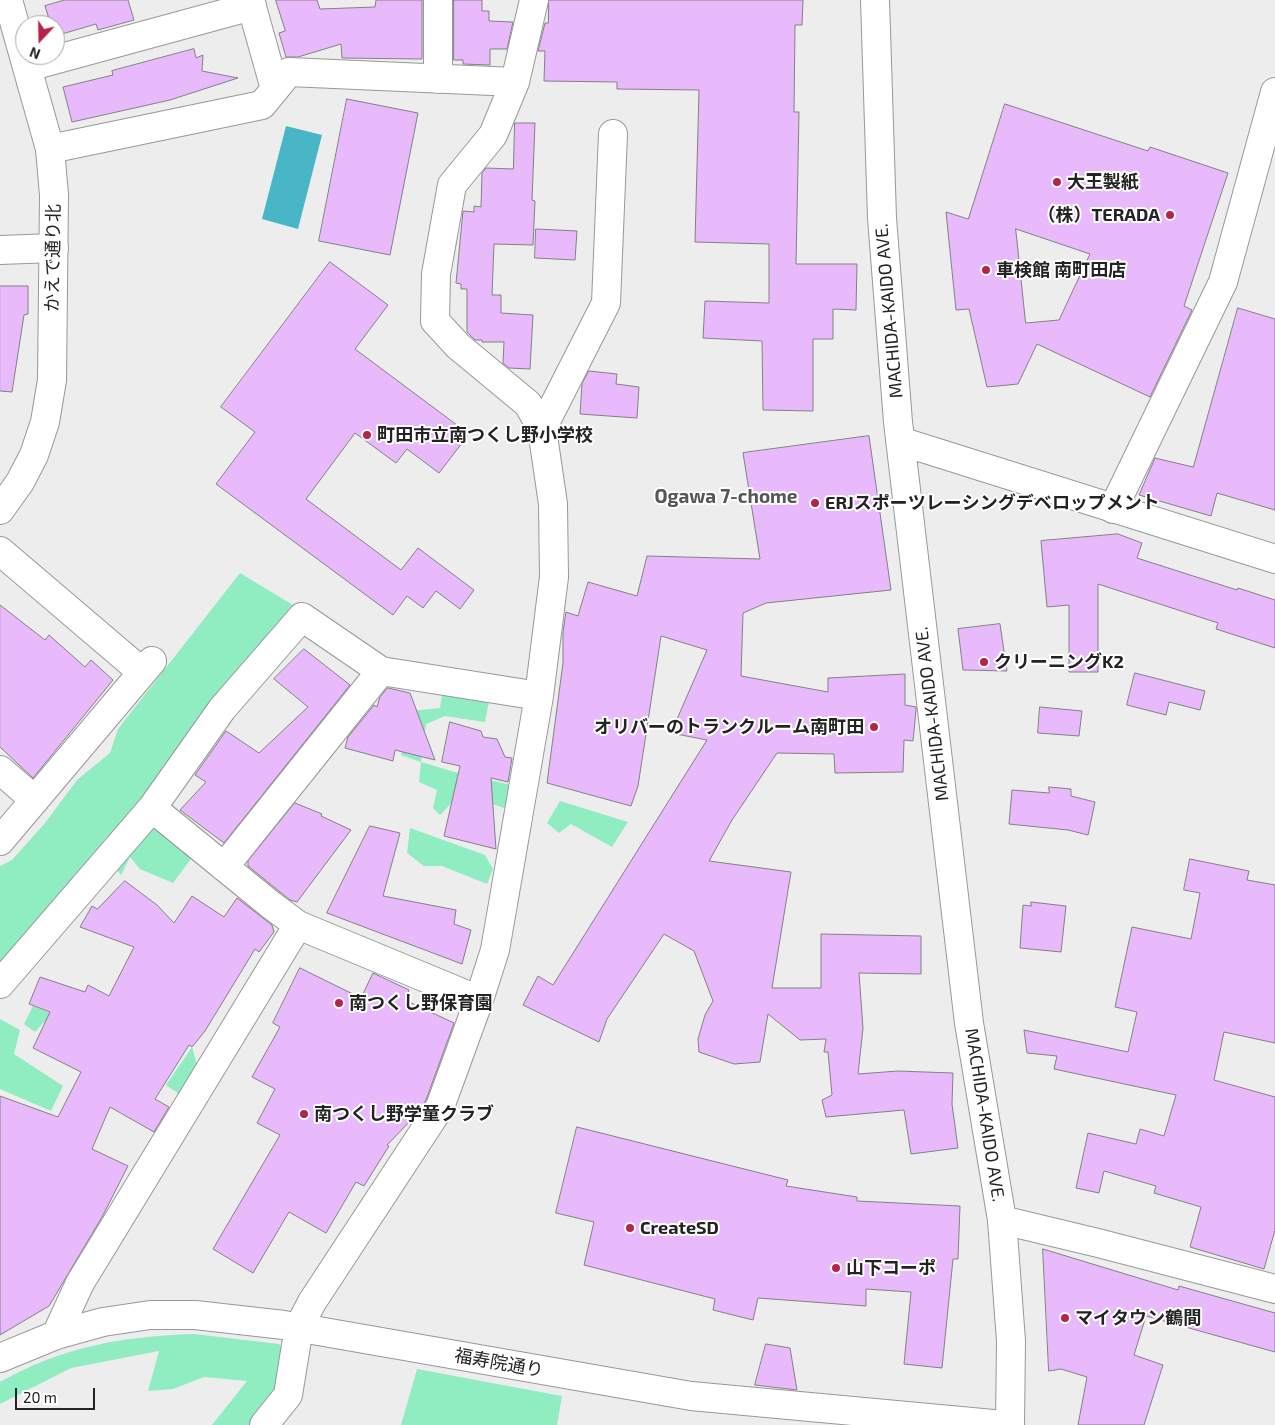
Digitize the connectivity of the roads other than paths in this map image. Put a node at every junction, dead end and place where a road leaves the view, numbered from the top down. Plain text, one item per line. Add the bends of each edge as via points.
1 (8, 0) edge
2 (438, 0) edge
3 (534, 0) edge
4 (876, 0) edge
5 (251, 3) edge
6 (28, 67) junction
7 (438, 79) junction
8 (515, 82) junction
9 (275, 89) junction
10 (1275, 92) edge
11 (613, 134) dead end
12 (50, 149) junction
13 (54, 248) junction
14 (0, 250) edge
15 (542, 429) junction
16 (900, 441) junction
17 (1113, 509) junction
18 (0, 510) edge
19 (0, 550) edge
20 (1275, 559) edge
21 (381, 671) junction
22 (538, 696) junction
23 (0, 770) edge
24 (35, 800) junction
25 (152, 808) junction
26 (0, 841) edge
27 (224, 867) junction
28 (298, 925) junction
29 (0, 984) edge
30 (479, 1000) junction
31 (1002, 1220) junction
32 (1275, 1289) edge
33 (299, 1327) junction
34 (56, 1335) junction
35 (0, 1358) edge
36 (264, 1425) edge
37 (1004, 1425) edge
38 (1010, 1425) edge

1 - 6 street, かえで通り北
2 - 7 street
3 - 8 street
4 - 16 street, MACHIDA-KAIDO AVE. via 882,218
5 - 6 street
5 - 9 street
6 - 12 street, かえで通り北
7 - 8 street
7 - 9 street via 289,72
8 - 15 street via 493,135 452,185 436,274 435,321 458,346 528,404
9 - 12 street via 262,106
10 - 17 street via 1223,282
11 - 15 street via 606,303
12 - 13 street, かえで通り北
13 - 14 street
13 - 18 street, かえで通り北 via 52,380 45,422 34,455
15 - 22 street via 554,504 554,577
16 - 17 street
16 - 31 street, MACHIDA-KAIDO AVE. via 969,1024
17 - 20 street
19 - 24 street via 147,666
21 - 22 street
21 - 25 street via 302,616 222,709
21 - 27 street
22 - 30 street via 495,950
23 - 24 street
24 - 26 street
25 - 27 street
25 - 29 street
27 - 28 street
28 - 30 street
28 - 34 street via 80,1283
30 - 33 street via 440,1107 312,1302
31 - 32 street
31 - 38 street, MACHIDA-KAIDO AVE. via 1011,1341
33 - 34 street, 福寿院通り via 195,1314 150,1315 103,1322
33 - 36 street via 288,1395
33 - 37 street, 福寿院通り via 691,1396
34 - 35 street, 福寿院通り

